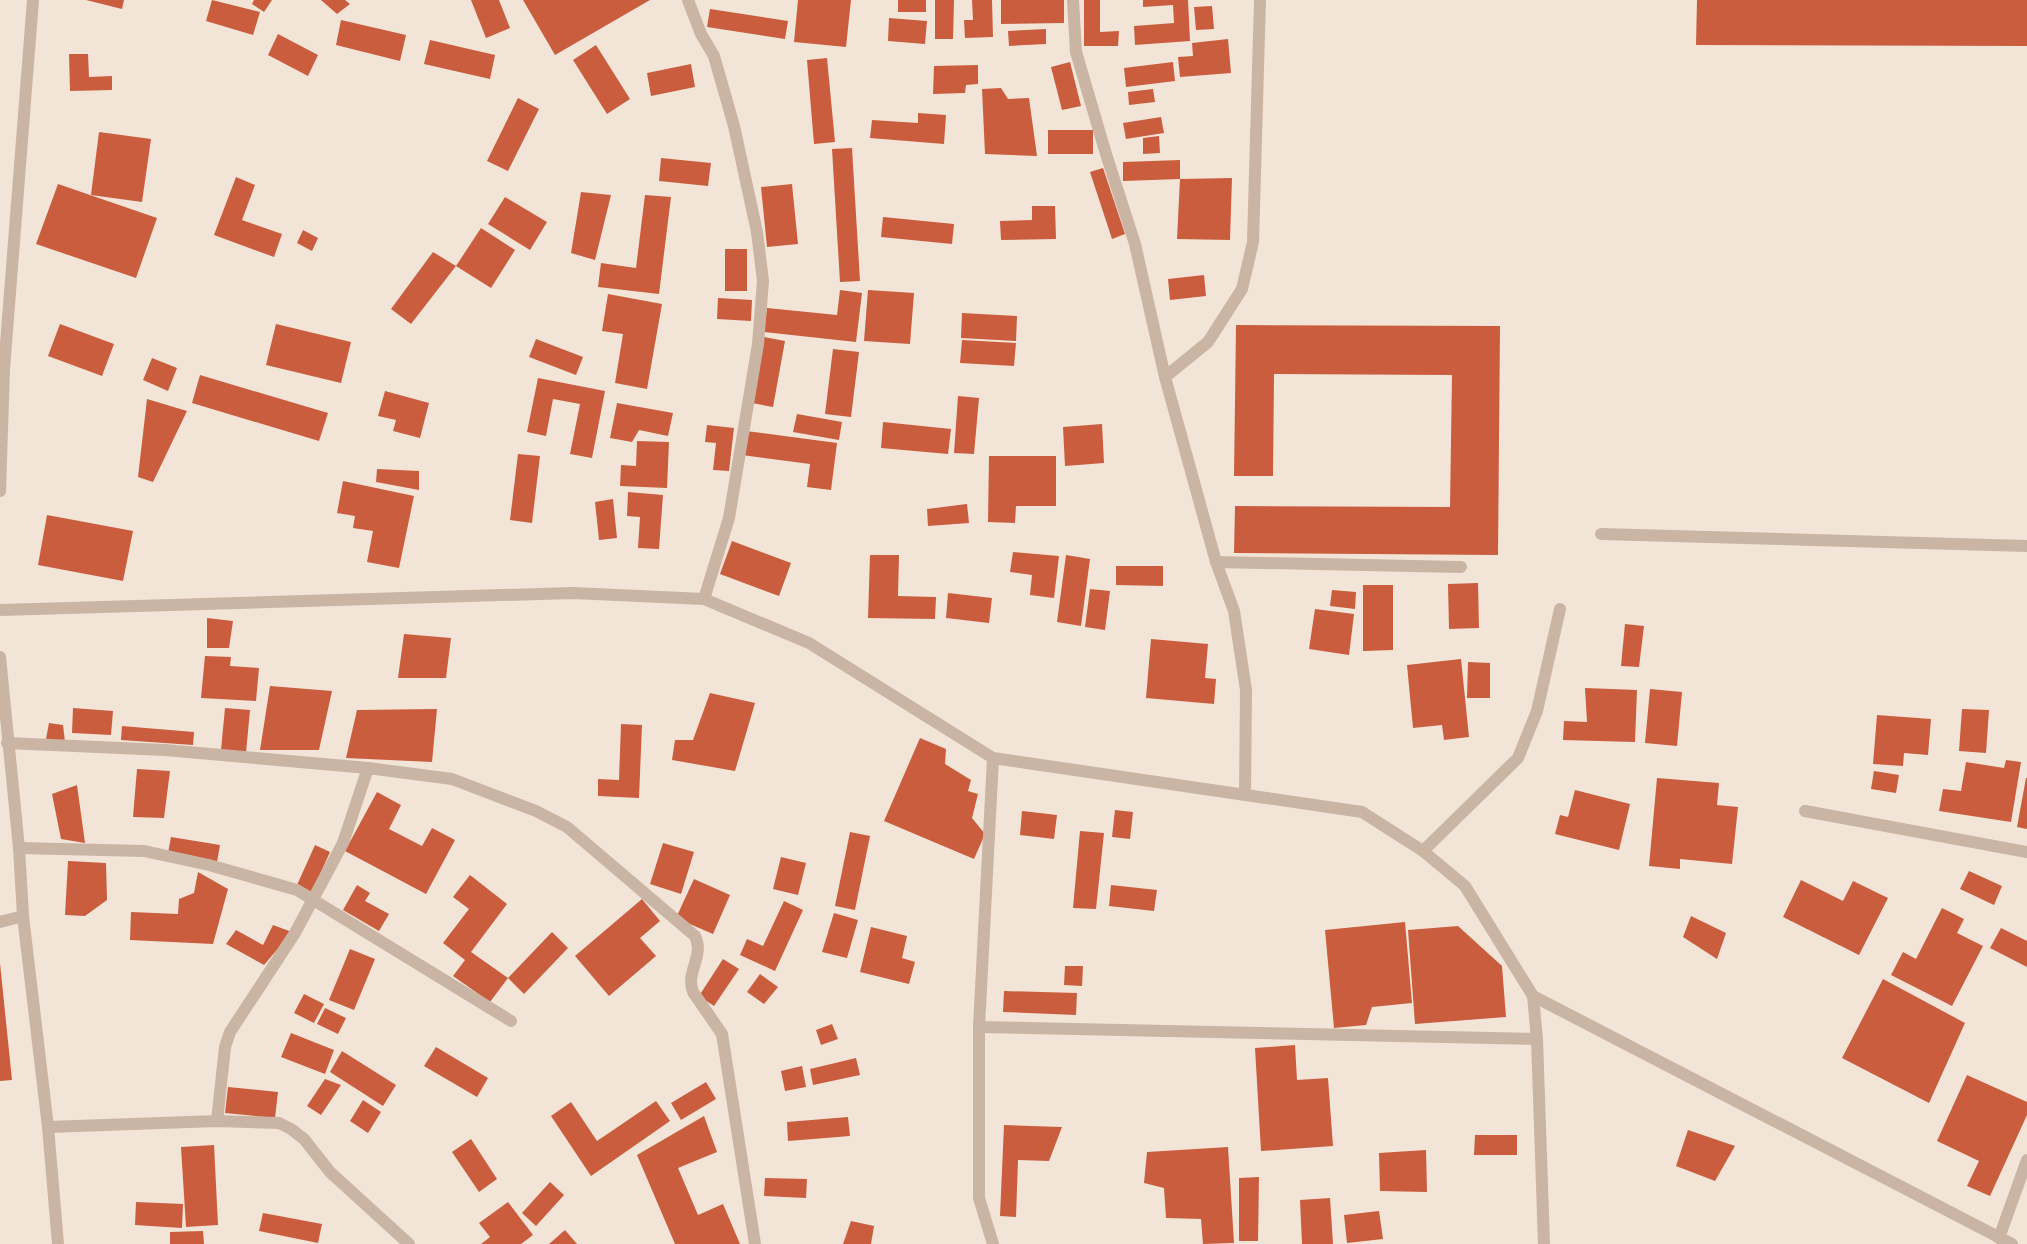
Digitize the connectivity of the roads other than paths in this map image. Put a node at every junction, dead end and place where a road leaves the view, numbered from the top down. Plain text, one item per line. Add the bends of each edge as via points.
1 (33, 0) edge
2 (688, 0) edge
3 (1073, 0) edge
4 (1260, 0) edge
5 (2, 368) edge
6 (1164, 377) junction
7 (0, 491) edge
8 (1601, 534) dead end
9 (2027, 546) edge
10 (1216, 562) junction
11 (1461, 568) dead end
12 (704, 599) junction
13 (1560, 608) dead end
14 (0, 610) edge
15 (0, 657) edge
16 (7, 743) junction
17 (993, 758) junction
18 (368, 768) junction
19 (1245, 795) junction
20 (1805, 811) dead end
21 (19, 848) junction
22 (1422, 851) junction
23 (2027, 852) edge
24 (314, 899) junction
25 (23, 916) junction
26 (0, 922) edge
27 (1533, 996) junction
28 (511, 1022) dead end
29 (979, 1026) junction
30 (1537, 1040) junction
31 (217, 1121) junction
32 (48, 1127) junction
33 (2027, 1160) edge
34 (1998, 1238) junction
35 (58, 1244) edge
36 (409, 1244) edge
37 (755, 1244) edge
38 (993, 1244) edge
39 (1544, 1244) edge
40 (2012, 1244) edge

1 - 5 street
2 - 12 street via 701,34 714,56 734,126 758,232 762,281 758,344 729,518
3 - 6 street via 1076,52 1135,244
4 - 6 street via 1253,242 1242,289 1208,342
5 - 7 street
6 - 10 street
8 - 9 street
10 - 11 street
10 - 19 street via 1234,611 1246,690
12 - 14 street via 573,593
12 - 17 street via 809,643
13 - 22 street via 1537,711 1518,758
15 - 16 street
16 - 18 street via 165,750
16 - 21 street
17 - 19 street
17 - 29 street
18 - 24 street via 343,843
18 - 37 street via 452,779 536,811 567,827 695,936 699,954 690,984 722,1034
19 - 22 street via 1362,812
20 - 23 street
21 - 24 street via 144,850 297,890
21 - 25 street
22 - 27 street via 1465,886
24 - 28 street
24 - 31 street via 230,1032 225,1046
25 - 26 street
25 - 32 street
27 - 30 street
27 - 34 street
29 - 30 street
29 - 38 street via 979,1198
30 - 39 street
31 - 32 street
31 - 36 street via 279,1123 291,1129 304,1139 330,1172
32 - 35 street
33 - 34 street
34 - 40 street

